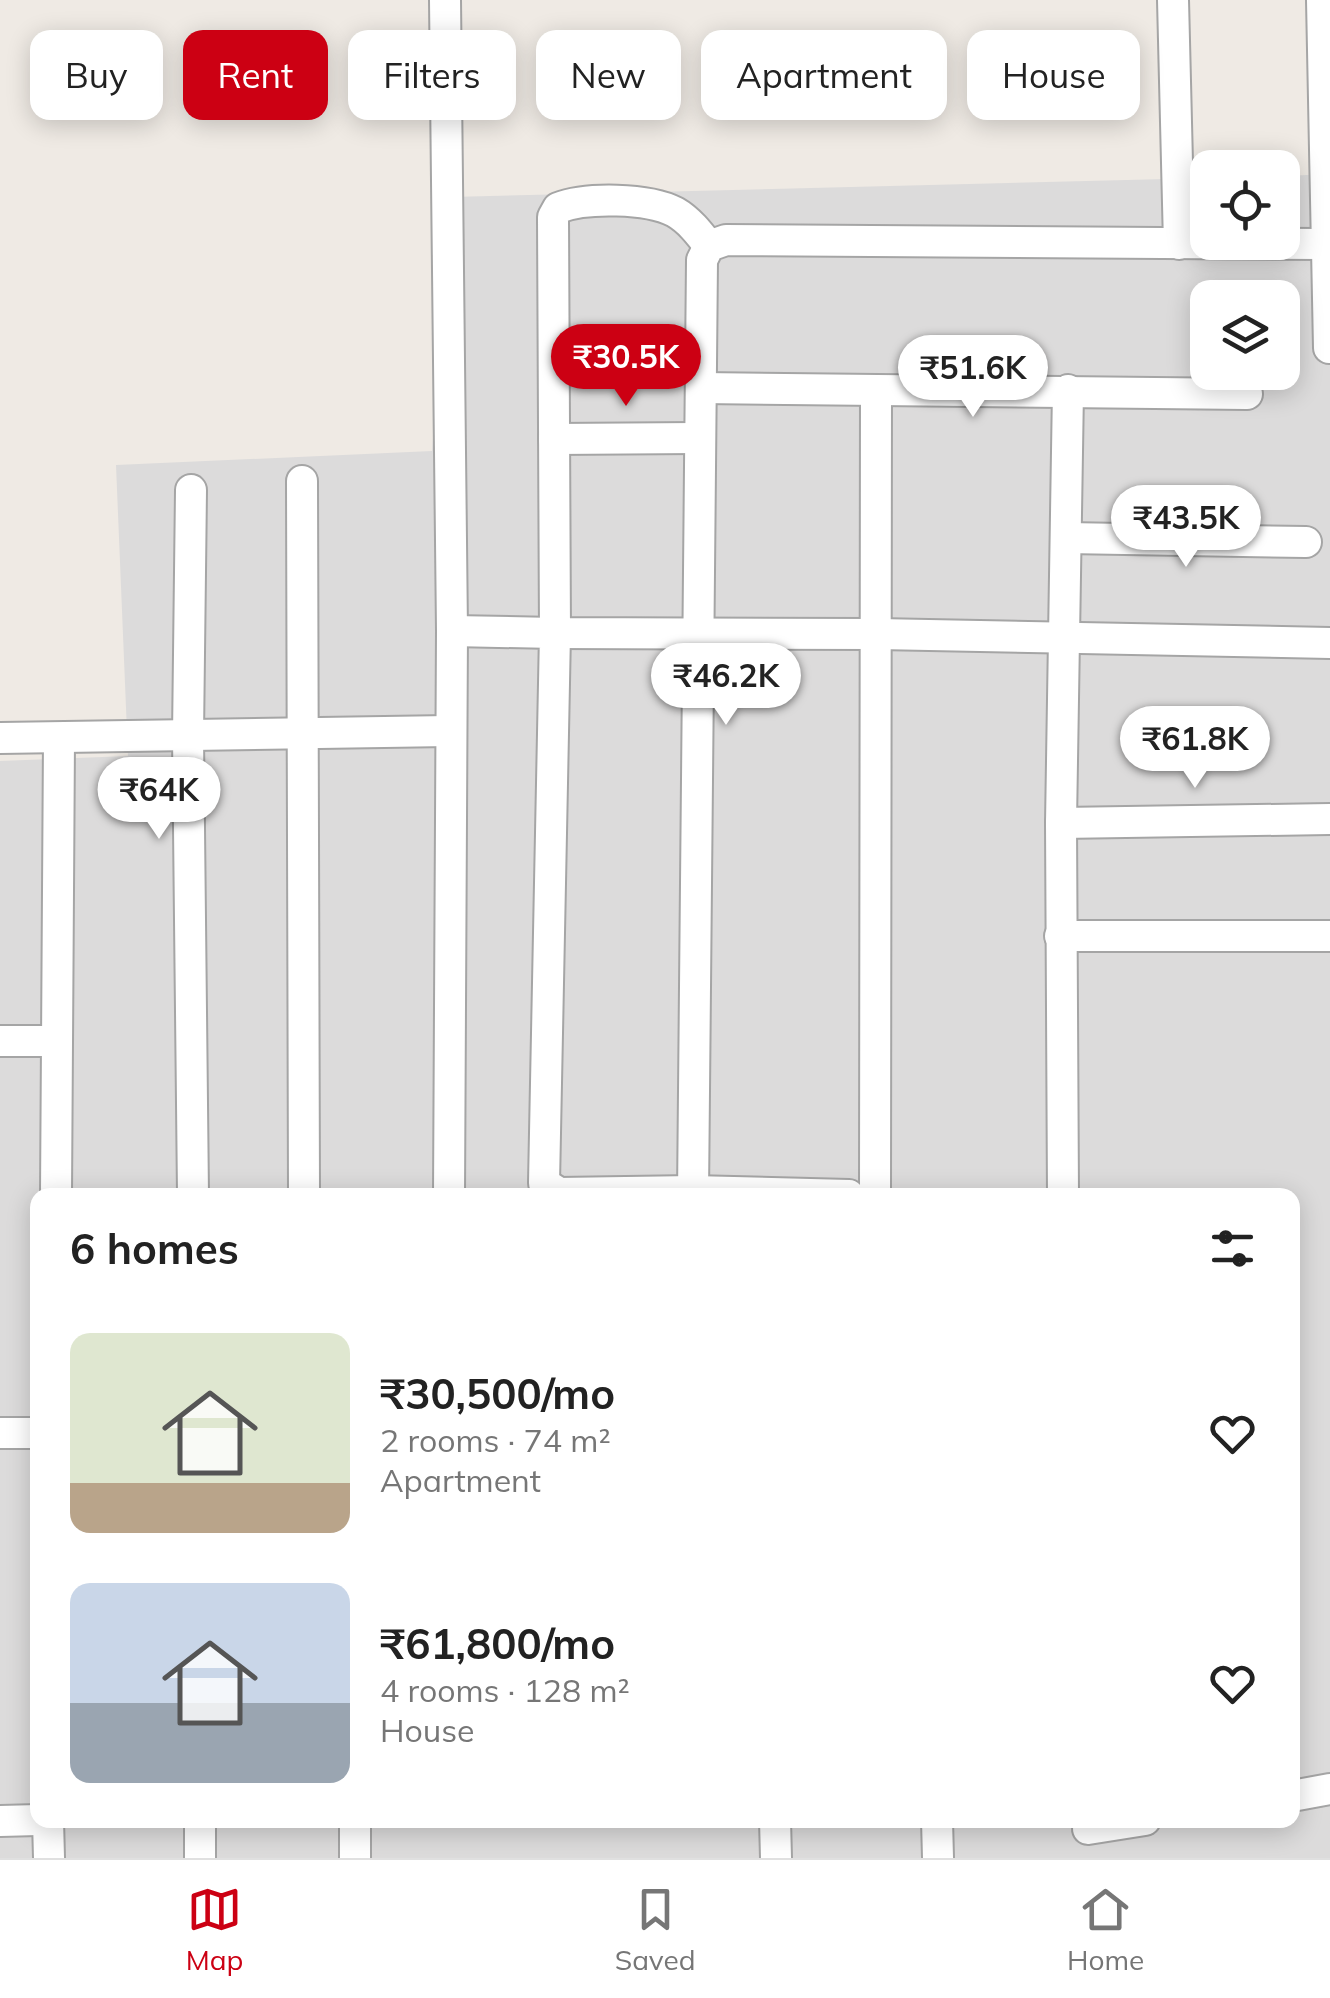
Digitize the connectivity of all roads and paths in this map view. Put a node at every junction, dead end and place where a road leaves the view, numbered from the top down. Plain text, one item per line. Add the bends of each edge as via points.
1 (445, 0) edge
2 (1173, 0) edge
3 (1322, 0) edge
4 (1179, 244) junction
5 (1325, 244) junction
6 (708, 246) junction
7 (1329, 348) edge
8 (701, 388) junction
9 (1068, 390) junction
10 (876, 391) junction
11 (1247, 394) dead end
12 (698, 438) junction
13 (554, 439) junction
14 (302, 481) dead end
15 (191, 490) dead end
16 (1066, 538) junction
17 (1306, 542) dead end
18 (452, 631) junction
19 (555, 633) junction
20 (696, 634) junction
21 (878, 634) junction
22 (1064, 637) junction
23 (1330, 643) edge
24 (306, 732) junction
25 (449, 732) junction
26 (188, 736) junction
27 (0, 738) edge
28 (58, 739) junction
29 (1330, 819) edge
30 (1061, 824) junction
31 (1060, 936) junction
32 (1330, 936) edge
33 (56, 1040) junction
34 (0, 1041) edge
35 (56, 1188) edge
36 (193, 1188) edge
37 (304, 1188) edge
38 (448, 1188) edge
39 (552, 1188) edge
40 (693, 1188) edge
41 (875, 1188) edge
42 (1063, 1188) edge
43 (0, 1433) edge
44 (30, 1433) edge
45 (1330, 1789) edge
46 (1300, 1795) edge
47 (0, 1820) edge
48 (30, 1820) edge
49 (48, 1828) edge
50 (200, 1828) edge
51 (354, 1828) edge
52 (776, 1828) edge
53 (937, 1828) edge
54 (1116, 1828) edge
55 (1088, 1836) edge
56 (49, 1858) edge
57 (200, 1858) edge
58 (355, 1858) edge
59 (776, 1858) edge
60 (938, 1858) edge

1 - 18 street
2 - 4 street
3 - 5 street
4 - 5 street
4 - 6 street via 726,240
5 - 7 street
6 - 8 street via 702,260
6 - 13 street via 678,214 660,206 558,208
8 - 10 street
8 - 12 street
9 - 10 street
9 - 11 street
9 - 16 street
10 - 21 street
12 - 13 street
12 - 20 street
13 - 19 street
14 - 24 street
15 - 26 street
16 - 17 street
16 - 22 street
18 - 19 street
18 - 25 street
19 - 20 street
19 - 39 street via 544,1183
20 - 21 street
20 - 40 street
21 - 22 street
21 - 41 street
22 - 23 street
22 - 30 street
24 - 25 street
24 - 26 street
24 - 37 street
25 - 38 street
26 - 28 street
26 - 36 street
27 - 28 street
28 - 33 street
29 - 30 street
30 - 31 street
31 - 32 street
31 - 42 street
33 - 34 street
33 - 35 street
43 - 44 street
45 - 46 street
47 - 48 street
49 - 56 street
50 - 57 street
51 - 58 street
52 - 59 street
53 - 60 street
54 - 55 street

